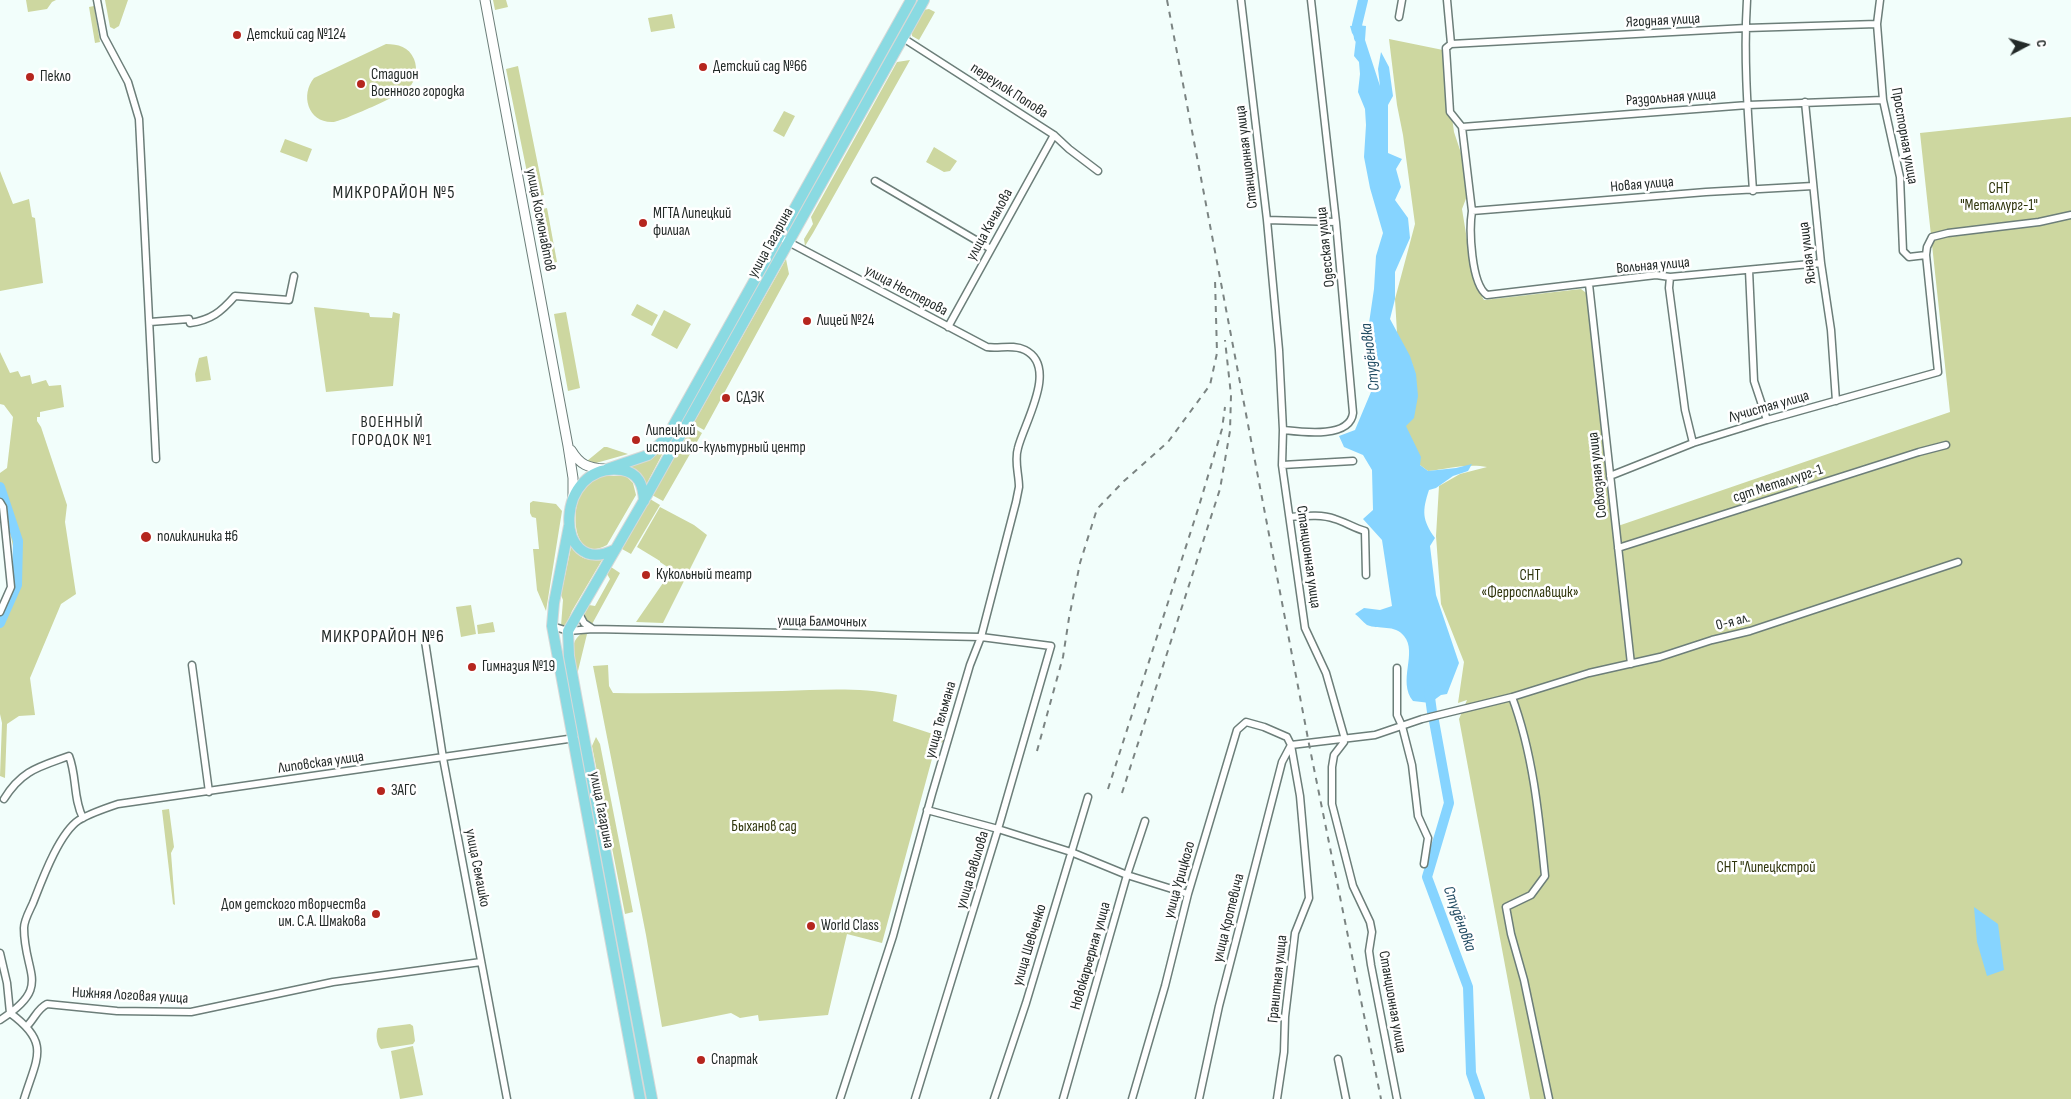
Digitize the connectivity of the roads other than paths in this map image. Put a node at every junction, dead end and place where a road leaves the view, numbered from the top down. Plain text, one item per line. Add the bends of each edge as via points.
1 (97, 0) edge
2 (485, 0) edge
3 (912, 0) edge
4 (924, 0) edge
5 (1241, 0) edge
6 (1311, 0) edge
7 (1402, 0) edge
8 (1447, 0) edge
9 (1748, 0) edge
10 (1880, 0) edge
11 (1399, 17) dead end
12 (1877, 24) junction
13 (1746, 28) junction
14 (903, 38) junction
15 (1451, 44) junction
16 (1883, 100) junction
17 (1805, 102) junction
18 (1748, 105) junction
19 (1462, 127) junction
20 (1054, 135) junction
21 (1098, 171) dead end
22 (875, 181) dead end
23 (1813, 186) junction
24 (1753, 191) junction
25 (1472, 211) junction
26 (2071, 215) edge
27 (1267, 220) junction
28 (1336, 222) junction
29 (779, 236) junction
30 (789, 242) junction
31 (991, 249) junction
32 (1926, 255) junction
33 (1821, 263) junction
34 (1749, 270) junction
35 (294, 276) dead end
36 (1670, 277) junction
37 (1589, 284) junction
38 (150, 322) junction
39 (948, 328) junction
40 (1026, 350) joint
41 (1836, 401) junction
42 (1767, 420) junction
43 (1283, 430) junction
44 (1693, 443) junction
45 (1946, 445) dead end
46 (568, 446) junction
47 (156, 459) dead end
48 (1353, 461) dead end
49 (1282, 466) junction
50 (606, 469) junction
51 (1610, 476) junction
52 (573, 498) junction
53 (644, 501) junction
54 (0, 502) edge
55 (1290, 517) junction
56 (569, 526) junction
57 (1618, 548) junction
58 (614, 550) junction
59 (1958, 562) dead end
60 (1366, 575) dead end
61 (0, 612) edge
62 (578, 612) junction
63 (552, 626) junction
64 (593, 629) junction
65 (568, 631) junction
66 (980, 637) junction
67 (425, 641) dead end
68 (1051, 646) joint
69 (1631, 664) junction
70 (192, 665) dead end
71 (1397, 668) dead end
72 (1512, 697) junction
73 (1402, 726) junction
74 (584, 737) junction
75 (572, 738) junction
76 (1344, 739) junction
77 (1291, 745) junction
78 (443, 758) junction
79 (209, 792) junction
80 (1088, 797) dead end
81 (4, 798) dead end
82 (927, 810) junction
83 (83, 818) junction
84 (1145, 821) dead end
85 (998, 829) junction
86 (1071, 852) junction
87 (1424, 864) dead end
88 (1127, 875) junction
89 (611, 882) junction
90 (600, 884) junction
91 (1188, 894) junction
92 (0, 953) edge
93 (482, 962) junction
94 (10, 1014) junction
95 (0, 1020) edge
96 (27, 1026) junction
97 (1338, 1059) dead end
98 (24, 1099) edge
99 (507, 1099) edge
100 (640, 1099) edge
101 (652, 1099) edge
102 (840, 1099) edge
103 (915, 1099) edge
104 (994, 1099) edge
105 (1064, 1099) edge
106 (1132, 1099) edge
107 (1199, 1099) edge
108 (1277, 1099) edge
109 (1346, 1099) edge
110 (1397, 1099) edge
111 (1549, 1099) edge

1 - 38 street via 104,37 128,82 139,119
2 - 46 main road, улица Космонавтов
3 - 29 main road, улица Гагарина
4 - 14 main road, улица Гагарина
5 - 27 street, Станционная улица
6 - 28 street, Одесская улица
7 - 11 street
8 - 15 street
9 - 13 street
10 - 12 street, Просторная улица
12 - 13 street, Ягодная улица
12 - 16 street, Просторная улица
13 - 15 street, Ягодная улица
13 - 18 street
14 - 20 street, переулок Попова
14 - 30 main road, улица Гагарина
15 - 19 street via 1446,48 1450,112
16 - 17 street, Раздольная улица
16 - 32 street, Просторная улица via 1900,177 1903,251 1909,257
17 - 18 street, Раздольная улица
17 - 23 street, Ясная улица
18 - 19 street, Раздольная улица
18 - 24 street
19 - 25 street
20 - 21 street, переулок Попова
20 - 31 street, улица Качалова
22 - 31 street
23 - 24 street, Новая улица
23 - 33 street, Ясная улица
24 - 25 street, Новая улица
25 - 37 street, Вольная улица via 1470,224 1477,281 1482,292 1488,295
26 - 32 street via 1936,235 1927,247
27 - 28 street
27 - 43 street, Станционная улица
28 - 43 street, Одесская улица via 1352,420 1333,431 1304,433
29 - 30 street, улица Нестерова
29 - 50 main road, улица Гагарина via 667,437 648,455
30 - 39 street, улица Нестерова
30 - 53 main road, улица Гагарина
31 - 39 street, улица Качалова
32 - 41 street, Лучистая улица via 1938,372
33 - 34 street, Вольная улица
33 - 41 street, Ясная улица via 1831,330
34 - 36 street, Вольная улица
34 - 42 street via 1754,381
35 - 38 street via 289,300 235,296 219,314 201,322 190,323 189,319
36 - 37 street, Вольная улица via 1656,275
36 - 44 street via 1682,387
37 - 51 street, Совхозная улица
38 - 47 street
39 - 40 street, улица Нестерова via 994,349 1010,346
40 - 66 street, улица Тельмана via 1037,362 1041,382 1017,449 1019,486 1016,502
41 - 42 street, Лучистая улица
42 - 44 street, Лучистая улица
43 - 49 street, Станционная улица
44 - 51 street, Лучистая улица
45 - 57 street, сдт Металлург-1
46 - 50 main road, улица Космонавтов via 579,462 589,468
46 - 52 main road, улица Космонавтов
48 - 49 street
49 - 55 street, Станционная улица
50 - 52 main road via 591,474
50 - 53 main road via 627,471 638,477
51 - 57 street, Совхозная улица
52 - 56 main road
53 - 58 main road
54 - 61 street via 11,587
55 - 60 street via 1321,516 1365,531
55 - 76 street, Станционная улица via 1305,628 1326,673
56 - 58 main road via 573,540 584,551 599,555
56 - 63 main road, улица Гагарина
57 - 69 street, Совхозная улица
58 - 62 main road
59 - 69 street, 0-я ал. via 1750,631
62 - 64 street via 584,623
62 - 65 main road
63 - 65 street
63 - 75 main road, улица Гагарина
64 - 65 street, улица Балмочных
64 - 66 street, улица Балмочных
65 - 74 main road, улица Гагарина via 569,656
66 - 68 street, улица Балмочных
66 - 82 street, улица Тельмана
67 - 78 street, улица Семашко
68 - 85 street, улица Вавилова
69 - 72 street, 0-я ал. via 1589,673
70 - 79 street
71 - 73 street via 1397,715
72 - 73 street, 0-я ал.
72 - 111 street via 1526,742 1545,876 1531,895 1506,907
73 - 76 street, 0-я ал. via 1375,735
73 - 87 street via 1412,765 1418,816 1428,838
74 - 75 street, Липовская улица
74 - 89 main road, улица Гагарина
75 - 78 street, Липовская улица
75 - 90 main road, улица Гагарина
76 - 77 street, 0-я ал.
76 - 110 street, Станционная улица via 1334,755 1332,804 1353,886 1370,922 1371,965
77 - 91 street, улица Урицкого via 1287,737 1246,722 1237,730
77 - 107 street, улица Кротевича via 1277,780 1219,1006
77 - 108 street, Гранитная улица via 1300,796 1309,898 1295,933
78 - 79 street, Липовская улица
78 - 93 street, улица Семашко
79 - 83 street, Липовская улица via 118,804
80 - 86 street, улица Шевченко
81 - 83 street via 14,783 32,770 69,756 77,806
82 - 85 street
82 - 102 street, улица Тельмана via 893,936
83 - 94 street, Липовская улица via 68,831 52,856 24,926 32,982 30,994
84 - 88 street, Новокарьерная улица
85 - 86 street
85 - 103 street, улица Вавилова
86 - 88 street
86 - 104 street, улица Шевченко
88 - 91 street
88 - 105 street, Новокарьерная улица
89 - 90 main road via 604,876
89 - 101 main road, улица Гагарина
90 - 100 main road, улица Гагарина
91 - 106 street, улица Урицкого
92 - 94 street
93 - 96 street, Нижняя Логовая улица via 333,982 192,1012 48,1004 40,1008
93 - 99 street, улица Семашко
94 - 95 street, Липовская улица
94 - 96 street
96 - 98 street via 35,1037 38,1053
97 - 109 street

